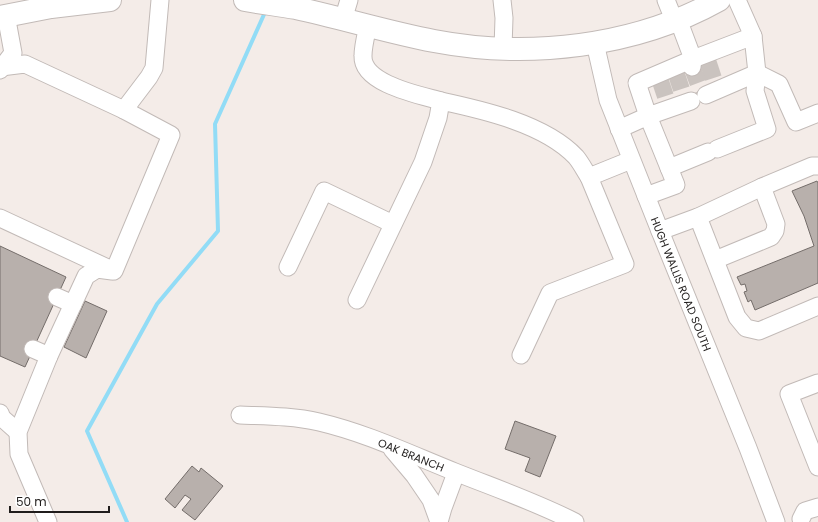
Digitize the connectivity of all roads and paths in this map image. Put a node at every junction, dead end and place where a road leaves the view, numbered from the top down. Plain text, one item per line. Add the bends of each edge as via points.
1 (110, 0) edge
2 (160, 0) edge
3 (245, 0) edge
4 (502, 0) edge
5 (666, 0) edge
6 (719, 0) edge
7 (737, 0) edge
8 (346, 10) edge
9 (3, 16) edge
10 (676, 20) junction
11 (368, 26) junction
12 (753, 36) junction
13 (595, 42) junction
14 (502, 48) junction
15 (700, 60) junction
16 (1, 68) edge
17 (757, 73) junction
18 (441, 101) junction
19 (124, 110) junction
20 (818, 113) edge
21 (648, 116) junction
22 (619, 128) junction
23 (631, 160) junction
24 (818, 166) edge
25 (669, 168) junction
26 (589, 177) junction
27 (762, 187) junction
28 (646, 196) junction
29 (698, 217) junction
30 (0, 218) edge
31 (393, 224) junction
32 (660, 231) junction
33 (715, 260) junction
34 (288, 267) dead end
35 (114, 271) junction
36 (57, 297) dead end
37 (357, 300) dead end
38 (73, 304) junction
39 (818, 306) edge
40 (33, 349) dead end
41 (521, 355) dead end
42 (49, 356) junction
43 (818, 383) edge
44 (0, 413) edge
45 (240, 415) dead end
46 (18, 432) junction
47 (390, 446) junction
48 (818, 467) edge
49 (456, 473) junction
50 (818, 507) edge
51 (818, 519) edge
52 (803, 521) edge
53 (48, 522) edge
54 (439, 522) edge
55 (575, 522) edge
56 (776, 522) edge

1 - 9 main road
2 - 19 street via 154,68
3 - 8 main road via 296,8
4 - 14 street
5 - 10 street
6 - 10 main road
7 - 12 street
8 - 11 main road
9 - 16 street via 13,53
10 - 13 main road
10 - 15 street
11 - 14 main road via 434,41
11 - 18 street via 362,58 368,71 383,83
12 - 15 street
12 - 17 street
13 - 14 main road via 546,48
13 - 22 street, HUGH WALLIS ROAD SOUTH via 608,100
15 - 21 street via 637,83
16 - 19 street via 25,64
17 - 20 street via 778,84 796,122
17 - 21 street via 668,103
17 - 25 street via 755,92 768,129
18 - 26 street via 476,108 533,128 555,140 576,157
18 - 31 street via 423,162
19 - 35 street via 171,134
21 - 22 street
21 - 25 street
22 - 23 street, HUGH WALLIS ROAD SOUTH
23 - 26 street
23 - 28 street, HUGH WALLIS ROAD SOUTH
24 - 27 street via 812,166
25 - 28 street via 676,185
26 - 41 street via 625,264 550,293
27 - 29 street
27 - 33 street via 776,224 775,231 771,237
28 - 32 street, HUGH WALLIS ROAD SOUTH
29 - 32 street
29 - 33 street
30 - 35 street
31 - 34 street via 324,191
31 - 37 street
32 - 56 street, HUGH WALLIS ROAD SOUTH
33 - 39 street via 737,316 746,328 759,331
35 - 38 street via 97,269 86,276
36 - 38 street
38 - 42 street
40 - 42 street
42 - 46 street
43 - 48 street via 789,394
44 - 46 street
45 - 47 street, OAK BRANCH via 317,421 362,434
46 - 53 street via 19,454
47 - 49 street, OAK BRANCH
47 - 54 street via 431,500
49 - 54 street
49 - 55 street, OAK BRANCH via 506,491
50 - 52 street via 805,512
51 - 52 street

